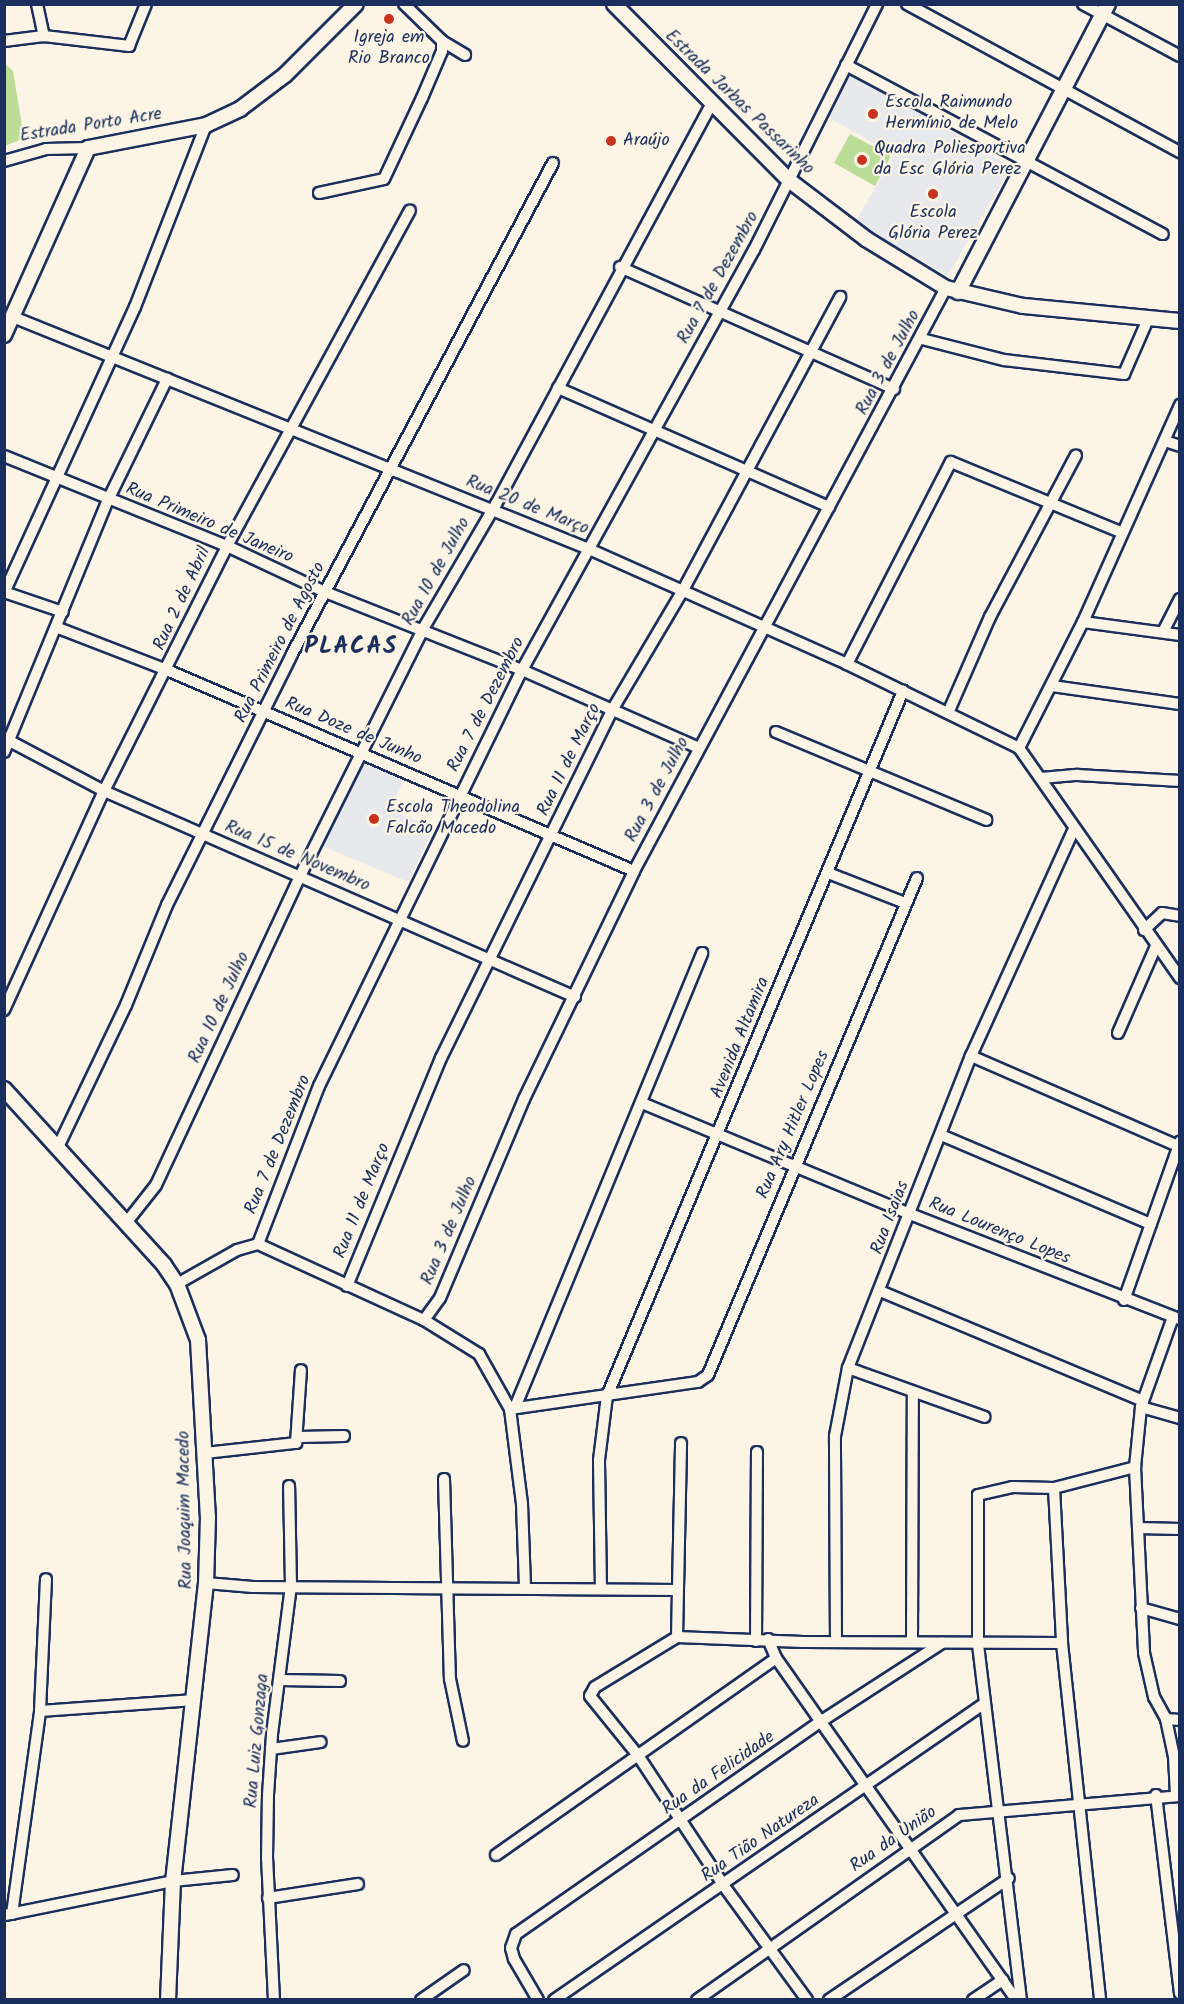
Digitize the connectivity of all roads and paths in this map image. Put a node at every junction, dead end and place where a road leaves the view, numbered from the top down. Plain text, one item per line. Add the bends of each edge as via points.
1 (37, 4) edge
2 (146, 4) edge
3 (356, 4) edge
4 (404, 4) edge
5 (614, 4) edge
6 (877, 4) edge
7 (907, 4) edge
8 (1083, 4) edge
9 (1105, 10) edge
10 (44, 36) junction
11 (4, 41) edge
12 (442, 41) junction
13 (465, 55) dead end
14 (1179, 56) edge
15 (846, 65) junction
16 (1062, 88) junction
17 (711, 104) junction
18 (206, 125) junction
19 (88, 148) junction
20 (1179, 152) edge
21 (1024, 160) junction
22 (4, 161) edge
23 (553, 164) dead end
24 (790, 181) junction
25 (319, 194) dead end
26 (410, 211) dead end
27 (1163, 234) dead end
28 (620, 267) junction
29 (952, 290) junction
30 (840, 297) dead end
31 (720, 309) junction
32 (13, 317) junction
33 (1148, 318) junction
34 (1179, 321) edge
35 (4, 335) edge
36 (922, 339) junction
37 (810, 350) junction
38 (112, 356) junction
39 (167, 379) junction
40 (558, 388) junction
41 (894, 389) junction
42 (1179, 405) edge
43 (292, 428) junction
44 (653, 430) junction
45 (1165, 441) junction
46 (1179, 446) edge
47 (1076, 455) dead end
48 (4, 456) edge
49 (390, 470) junction
50 (747, 471) junction
51 (54, 478) junction
52 (108, 500) junction
53 (1050, 501) junction
54 (829, 507) junction
55 (491, 509) junction
56 (1121, 532) junction
57 (227, 546) junction
58 (589, 549) junction
59 (5, 592) edge
60 (325, 592) junction
61 (682, 592) junction
62 (1179, 599) edge
63 (63, 612) junction
64 (1083, 622) junction
65 (58, 628) junction
66 (423, 629) junction
67 (761, 629) junction
68 (1163, 632) junction
69 (1179, 634) edge
70 (847, 664) junction
71 (168, 670) junction
72 (522, 670) junction
73 (1052, 686) junction
74 (903, 691) junction
75 (1179, 704) edge
76 (611, 712) junction
77 (264, 713) junction
78 (948, 713) junction
79 (776, 732) dead end
80 (7, 739) edge
81 (699, 748) junction
82 (1019, 748) junction
83 (4, 752) edge
84 (363, 754) junction
85 (869, 771) junction
86 (1041, 778) junction
87 (1179, 781) edge
88 (104, 791) junction
89 (460, 795) junction
90 (986, 820) dead end
91 (1074, 829) junction
92 (552, 833) junction
93 (202, 835) junction
94 (634, 871) junction
95 (828, 873) junction
96 (299, 878) junction
97 (917, 878) dead end
98 (905, 903) junction
99 (1179, 916) edge
100 (399, 919) junction
101 (1144, 930) junction
102 (1156, 946) junction
103 (702, 953) dead end
104 (492, 961) junction
105 (1179, 978) edge
106 (575, 997) junction
107 (4, 1010) edge
108 (1118, 1033) dead end
109 (970, 1056) junction
110 (4, 1089) edge
111 (642, 1103) junction
112 (720, 1132) junction
113 (941, 1135) junction
114 (1179, 1144) edge
115 (58, 1146) junction
116 (795, 1167) junction
117 (910, 1214) junction
118 (126, 1223) junction
119 (1151, 1224) junction
120 (258, 1244) junction
121 (177, 1284) junction
122 (347, 1286) junction
123 (880, 1291) junction
124 (1124, 1300) junction
125 (1176, 1318) edge
126 (424, 1320) junction
127 (848, 1368) junction
128 (301, 1370) dead end
129 (913, 1394) junction
130 (607, 1396) junction
131 (1142, 1404) junction
132 (513, 1407) junction
133 (985, 1417) dead end
134 (1179, 1418) edge
135 (344, 1436) dead end
136 (299, 1439) junction
137 (681, 1443) dead end
138 (757, 1452) dead end
139 (206, 1453) junction
140 (1135, 1467) junction
141 (444, 1479) dead end
142 (289, 1486) dead end
143 (1054, 1488) junction
144 (1138, 1528) junction
145 (1179, 1529) edge
146 (46, 1579) dead end
147 (206, 1583) junction
148 (291, 1586) junction
149 (525, 1587) junction
150 (449, 1588) junction
151 (601, 1589) junction
152 (676, 1590) junction
153 (1141, 1608) junction
154 (1179, 1619) edge
155 (677, 1637) junction
156 (768, 1639) junction
157 (756, 1641) junction
158 (836, 1641) junction
159 (912, 1641) junction
160 (942, 1643) junction
161 (1062, 1643) junction
162 (978, 1644) junction
163 (776, 1658) junction
164 (280, 1680) junction
165 (340, 1681) dead end
166 (195, 1700) junction
167 (985, 1703) junction
168 (40, 1711) junction
169 (1166, 1719) junction
170 (823, 1720) junction
171 (1179, 1720) edge
172 (463, 1741) dead end
173 (321, 1742) dead end
174 (271, 1749) junction
175 (637, 1754) junction
176 (866, 1784) junction
177 (1156, 1795) junction
178 (1178, 1796) edge
179 (1078, 1806) junction
180 (1000, 1811) junction
181 (680, 1822) junction
182 (910, 1849) junction
183 (495, 1855) dead end
184 (233, 1875) dead end
185 (1009, 1878) junction
186 (173, 1881) junction
187 (358, 1884) dead end
188 (724, 1886) junction
189 (268, 1898) junction
190 (956, 1913) junction
191 (8, 1915) edge
192 (768, 1948) junction
193 (464, 1970) dead end
194 (1003, 1980) junction
195 (1179, 1994) edge
196 (168, 2000) edge
197 (274, 2000) edge
198 (421, 2000) edge
199 (538, 2000) edge
200 (554, 2000) edge
201 (697, 2000) edge
202 (807, 2000) edge
203 (829, 2000) edge
204 (973, 2000) edge
205 (1019, 2000) edge
206 (1100, 2000) edge

1 - 10 street
2 - 10 street via 129,46
3 - 18 street, Estrada Porto Acre via 265,93
4 - 12 street
5 - 17 street, Estrada Jarbas Passarinho
6 - 15 street, Rua 7 de Dezembro
7 - 16 street
8 - 9 street
9 - 14 street
9 - 16 street
10 - 11 street
12 - 13 street
12 - 25 street via 442,51 423,98 384,179
15 - 21 street
15 - 24 street, Rua 7 de Dezembro
16 - 20 street
16 - 21 street
17 - 24 street, Estrada Jarbas Passarinho
17 - 28 street, Rua 10 de Julho
18 - 19 street, Estrada Porto Acre
18 - 38 street via 167,229
19 - 22 street, Estrada Porto Acre via 46,149
19 - 32 street
21 - 27 street
21 - 29 street
23 - 49 street, Rua Primeiro de Agosto
24 - 29 street, Estrada Jarbas Passarinho via 866,239
24 - 31 street, Rua 7 de Dezembro
26 - 43 street, Rua 2 de Abril
28 - 31 street
28 - 40 street, Rua 10 de Julho
29 - 33 street, Estrada Jarbas Passarinho via 1023,306
29 - 36 street, Rua 3 de Julho
30 - 37 street, Rua 11 de Março
31 - 37 street
31 - 44 street, Rua 7 de Dezembro
32 - 35 street
32 - 38 street, Rua 20 de Março
33 - 34 street, Estrada Jarbas Passarinho
33 - 36 street via 1124,374 1004,360
36 - 41 street, Rua 3 de Julho
37 - 41 street
37 - 50 street, Rua 11 de Março
38 - 39 street, Rua 20 de Março
38 - 51 street
39 - 43 street, Rua 20 de Março
39 - 52 street
40 - 44 street
40 - 55 street, Rua 10 de Julho
41 - 54 street, Rua 3 de Julho
42 - 45 street
43 - 49 street, Rua 20 de Março
43 - 57 street, Rua 2 de Abril
44 - 50 street
44 - 58 street, Rua 7 de Dezembro
45 - 46 street
45 - 56 street
47 - 53 street
48 - 51 street, Rua Primeiro de Janeiro
49 - 55 street, Rua 20 de Março
49 - 60 street, Rua Primeiro de Agosto
50 - 54 street
50 - 61 street, Rua 11 de Março
51 - 52 street, Rua Primeiro de Janeiro
51 - 59 street
52 - 57 street, Rua Primeiro de Janeiro
52 - 63 street
53 - 56 street
53 - 70 street via 959,464 946,465
53 - 78 street via 990,617
54 - 67 street, Rua 3 de Julho
55 - 58 street, Rua 20 de Março
55 - 66 street, Rua 10 de Julho
56 - 64 street
57 - 60 street, Rua Primeiro de Janeiro
57 - 71 street, Rua 2 de Abril
58 - 61 street, Rua 20 de Março
58 - 72 street, Rua 7 de Dezembro
59 - 63 street
60 - 66 street, Rua Primeiro de Janeiro
60 - 77 street, Rua Primeiro de Agosto
61 - 67 street, Rua 20 de Março
61 - 76 street, Rua 11 de Março
62 - 68 street
63 - 65 street
64 - 68 street
64 - 73 street
65 - 71 street, Rua Doze de Junho
65 - 80 street
66 - 72 street, Rua Primeiro de Janeiro
66 - 84 street, Rua 10 de Julho
67 - 70 street, Rua 20 de Março
67 - 81 street, Rua 3 de Julho
68 - 69 street
70 - 74 street, Rua 20 de Março
71 - 77 street, Rua Doze de Junho
71 - 88 street, Rua 2 de Abril
72 - 76 street, Rua Primeiro de Janeiro
72 - 89 street, Rua 7 de Dezembro
73 - 75 street
73 - 82 street
74 - 78 street, Rua 20 de Março
74 - 85 street, Avenida Altamira
76 - 81 street, Rua Primeiro de Janeiro
76 - 92 street, Rua 11 de Março
77 - 84 street, Rua Doze de Junho
77 - 93 street, Rua Primeiro de Agosto
78 - 82 street, Rua 20 de Março
79 - 85 street
80 - 83 street
80 - 88 street, Rua 15 de Novembro
81 - 94 street, Rua 3 de Julho
82 - 86 street
84 - 89 street, Rua Doze de Junho
84 - 96 street, Rua 10 de Julho
85 - 90 street
85 - 95 street, Avenida Altamira
86 - 87 street via 1078,775
86 - 91 street
88 - 93 street, Rua 15 de Novembro
88 - 107 street, Rua 2 de Abril
89 - 92 street, Rua Doze de Junho
89 - 100 street, Rua 7 de Dezembro
91 - 101 street
91 - 109 street, Rua Isaias
92 - 94 street, Rua Doze de Junho
92 - 104 street, Rua 11 de Março
93 - 96 street, Rua 15 de Novembro
93 - 115 street, Rua Primeiro de Agosto
94 - 106 street, Rua 3 de Julho
95 - 98 street
95 - 112 street, Avenida Altamira
96 - 100 street, Rua 15 de Novembro
96 - 118 street, Rua 10 de Julho via 156,1185
97 - 98 street, Rua Ary Hitler Lopes
98 - 116 street, Rua Ary Hitler Lopes
99 - 101 street via 1162,913
100 - 104 street, Rua 15 de Novembro
100 - 120 street, Rua 7 de Dezembro via 320,1086
101 - 102 street
102 - 105 street
102 - 108 street
103 - 111 street
104 - 106 street, Rua 15 de Novembro
104 - 122 street, Rua 11 de Março via 427,1088
106 - 126 street, Rua 3 de Julho via 524,1099 440,1298
109 - 113 street, Rua Isaias
109 - 114 street
110 - 115 street, Rua Joaquim Macedo
111 - 112 street, Rua Lourenço Lopes
111 - 132 street
112 - 116 street, Rua Lourenço Lopes
112 - 130 street, Avenida Altamira
113 - 117 street, Rua Isaias
113 - 119 street
114 - 119 street
115 - 118 street, Rua Joaquim Macedo
116 - 117 street, Rua Lourenço Lopes
116 - 130 street, Rua Ary Hitler Lopes via 711,1370 698,1382
117 - 123 street, Rua Isaias
117 - 124 street, Rua Lourenço Lopes
118 - 121 street, Rua Joaquim Macedo
119 - 124 street
120 - 121 street, Rua 7 de Dezembro via 237,1250
120 - 122 street
121 - 139 street, Rua Joaquim Macedo via 198,1340
122 - 126 street
123 - 127 street, Rua Isaias
123 - 131 street
124 - 125 street, Rua Lourenço Lopes
125 - 131 street
126 - 132 street via 480,1354
127 - 129 street
127 - 158 street, Rua Isaias via 835,1436
128 - 136 street
129 - 133 street
129 - 159 street
130 - 132 street
130 - 151 street, Avenida Altamira via 599,1460
131 - 134 street
131 - 140 street
132 - 149 street
135 - 136 street
136 - 139 street
137 - 152 street
138 - 157 street
139 - 147 street, Rua Joaquim Macedo
140 - 143 street
140 - 144 street
141 - 150 street
142 - 148 street, Rua Luiz Gonzaga
143 - 161 street
143 - 162 street via 1013,1487 978,1495
144 - 145 street
144 - 153 street
146 - 168 street
147 - 148 street
147 - 166 street, Rua Joaquim Macedo
148 - 150 street
148 - 164 street, Rua Luiz Gonzaga
149 - 150 street
149 - 151 street
150 - 172 street via 450,1679
151 - 152 street
152 - 155 street
153 - 154 street
153 - 169 street via 1144,1653 1154,1697
155 - 157 street
155 - 175 street via 590,1693
156 - 157 street
156 - 158 street
156 - 163 street
158 - 159 street
159 - 160 street
160 - 162 street
160 - 170 street, Rua da Felicidade
161 - 162 street
161 - 179 street
162 - 167 street
163 - 170 street
163 - 175 street
164 - 165 street
164 - 174 street, Rua Luiz Gonzaga
166 - 168 street
166 - 186 street, Rua Joaquim Macedo
167 - 176 street, Rua Tião Natureza
167 - 180 street
168 - 191 street
169 - 171 street
169 - 178 street
170 - 176 street
170 - 181 street, Rua da Felicidade
173 - 174 street
174 - 189 street, Rua Luiz Gonzaga
175 - 181 street
175 - 183 street
176 - 182 street
176 - 188 street, Rua Tião Natureza
177 - 178 street, Rua da União
177 - 179 street, Rua da União
177 - 195 street
179 - 180 street, Rua da União
179 - 206 street
180 - 182 street, Rua da União via 959,1815
180 - 185 street
181 - 188 street
181 - 199 street, Rua da Felicidade via 516,1934 511,1948 514,1959
182 - 190 street
182 - 192 street, Rua da União
184 - 186 street
185 - 190 street
185 - 205 street
186 - 191 street
186 - 196 street, Rua Joaquim Macedo
187 - 189 street
188 - 192 street
188 - 200 street, Rua Tião Natureza
189 - 197 street, Rua Luiz Gonzaga
190 - 194 street
190 - 203 street
192 - 201 street, Rua da União
192 - 202 street
193 - 198 street
194 - 204 street
194 - 205 street

